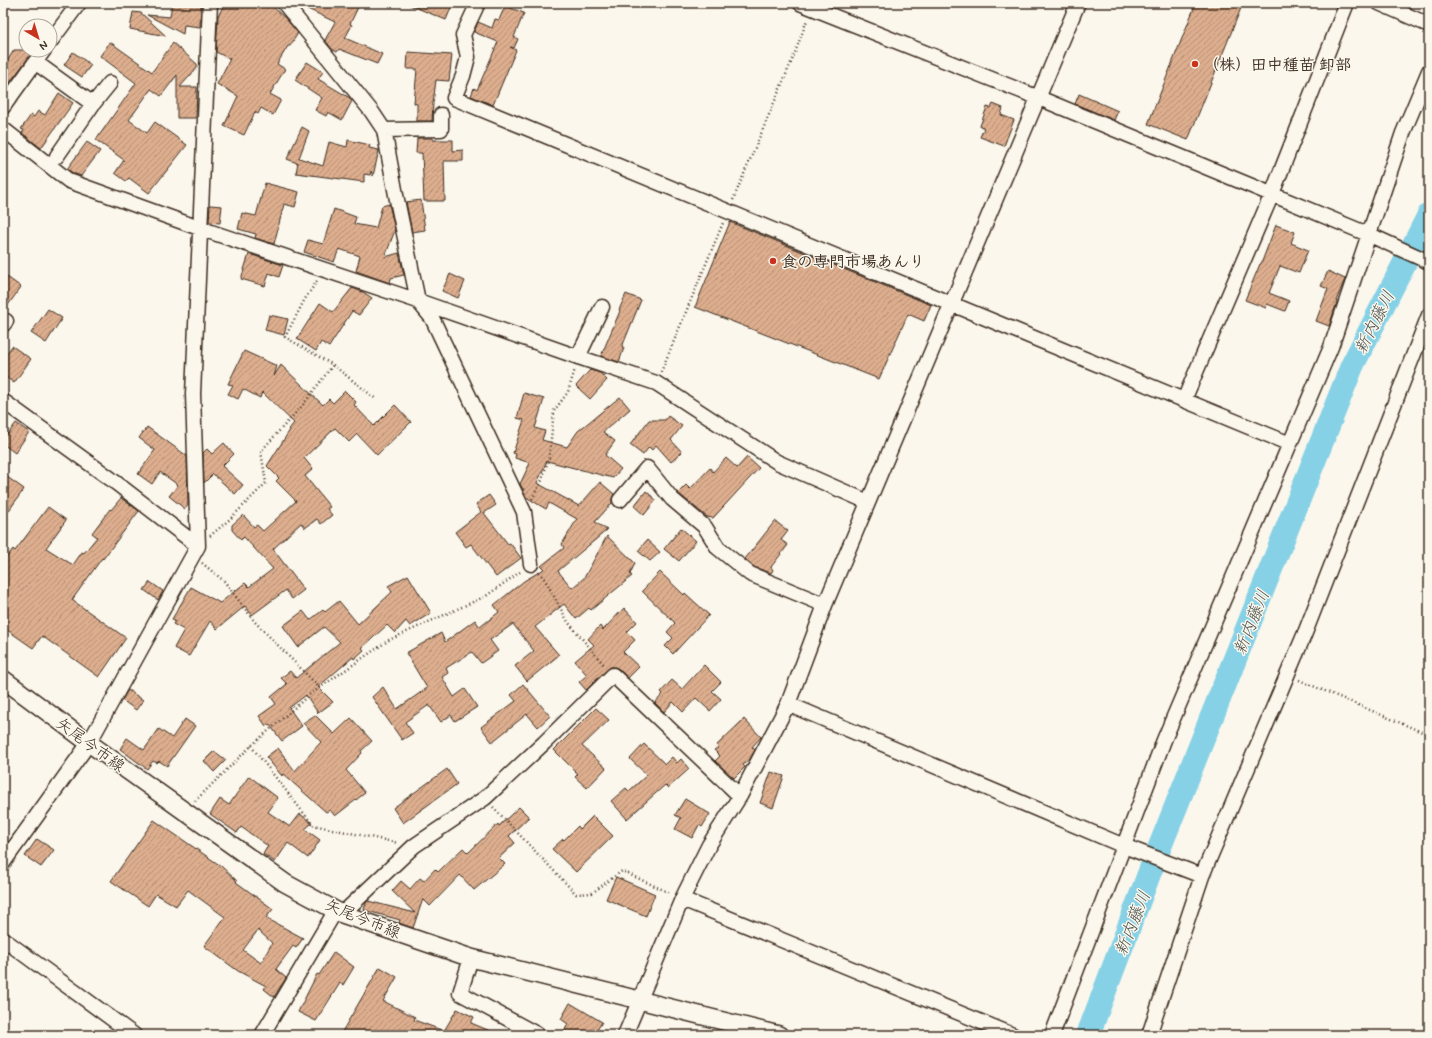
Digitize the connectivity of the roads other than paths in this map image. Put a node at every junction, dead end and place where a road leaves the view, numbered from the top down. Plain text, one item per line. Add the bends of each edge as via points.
1 (79, 3) edge
2 (210, 3) edge
3 (284, 3) edge
4 (478, 3) edge
5 (1078, 3) edge
6 (1347, 3) edge
7 (1379, 3) edge
8 (806, 5) edge
9 (1429, 25) edge
10 (58, 31) edge
11 (38, 58) edge
12 (35, 62) junction
13 (1429, 71) edge
14 (110, 83) dead end
15 (1038, 98) junction
16 (93, 104) junction
17 (3, 106) edge
18 (441, 115) dead end
19 (3, 129) edge
20 (384, 130) junction
21 (57, 156) dead end
22 (1272, 194) junction
23 (199, 228) junction
24 (1374, 237) junction
25 (1429, 262) edge
26 (418, 301) junction
27 (952, 303) junction
28 (602, 307) dead end
29 (1429, 315) edge
30 (578, 357) junction
31 (3, 400) edge
32 (1184, 400) junction
33 (1290, 444) junction
34 (620, 500) dead end
35 (868, 502) junction
36 (196, 551) junction
37 (531, 564) road end
38 (825, 605) junction
39 (3, 679) edge
40 (788, 704) junction
41 (89, 743) junction
42 (740, 796) junction
43 (1124, 846) junction
44 (3, 863) edge
45 (1202, 876) junction
46 (682, 899) junction
47 (339, 912) junction
48 (3, 938) edge
49 (471, 958) junction
50 (640, 1000) junction
51 (134, 1035) edge
52 (262, 1035) edge
53 (538, 1035) edge
54 (626, 1035) edge
55 (779, 1035) edge
56 (1013, 1035) edge
57 (1052, 1035) edge
58 (1149, 1035) edge

1 - 10 street
2 - 23 street
3 - 20 street
4 - 27 street via 463,35 468,57 454,98
5 - 15 street
6 - 22 street
7 - 9 street
8 - 15 street
11 - 12 street
12 - 16 street
12 - 17 street
13 - 24 street via 1403,134
14 - 16 street
15 - 22 street
15 - 27 street
16 - 21 street
18 - 20 street via 441,129
19 - 23 street via 69,181
20 - 26 street
22 - 24 street
22 - 32 street
23 - 26 street
23 - 36 street via 193,394
24 - 25 street
24 - 33 street
26 - 30 street
26 - 37 street via 432,318 524,512
27 - 32 street
27 - 35 street
28 - 30 street
29 - 45 street via 1305,633
30 - 35 street via 656,383 777,462
31 - 36 street via 111,479
32 - 33 street
33 - 43 street via 1167,733
34 - 38 street via 647,468 672,499 705,527 718,548 750,574
35 - 38 street
36 - 41 street
38 - 40 street
39 - 41 main road, 矢尾今市線
40 - 42 street
40 - 43 street
41 - 44 street
41 - 47 main road, 矢尾今市線 via 285,883
42 - 46 street via 710,845
42 - 47 street via 613,675 485,798 414,846
43 - 45 street
43 - 57 street
45 - 58 street
46 - 50 street
46 - 56 street
47 - 49 main road, 矢尾今市線
47 - 52 street
48 - 51 street
49 - 50 main road, 矢尾今市線
49 - 53 street via 460,993
50 - 54 street
50 - 55 main road, 矢尾今市線

